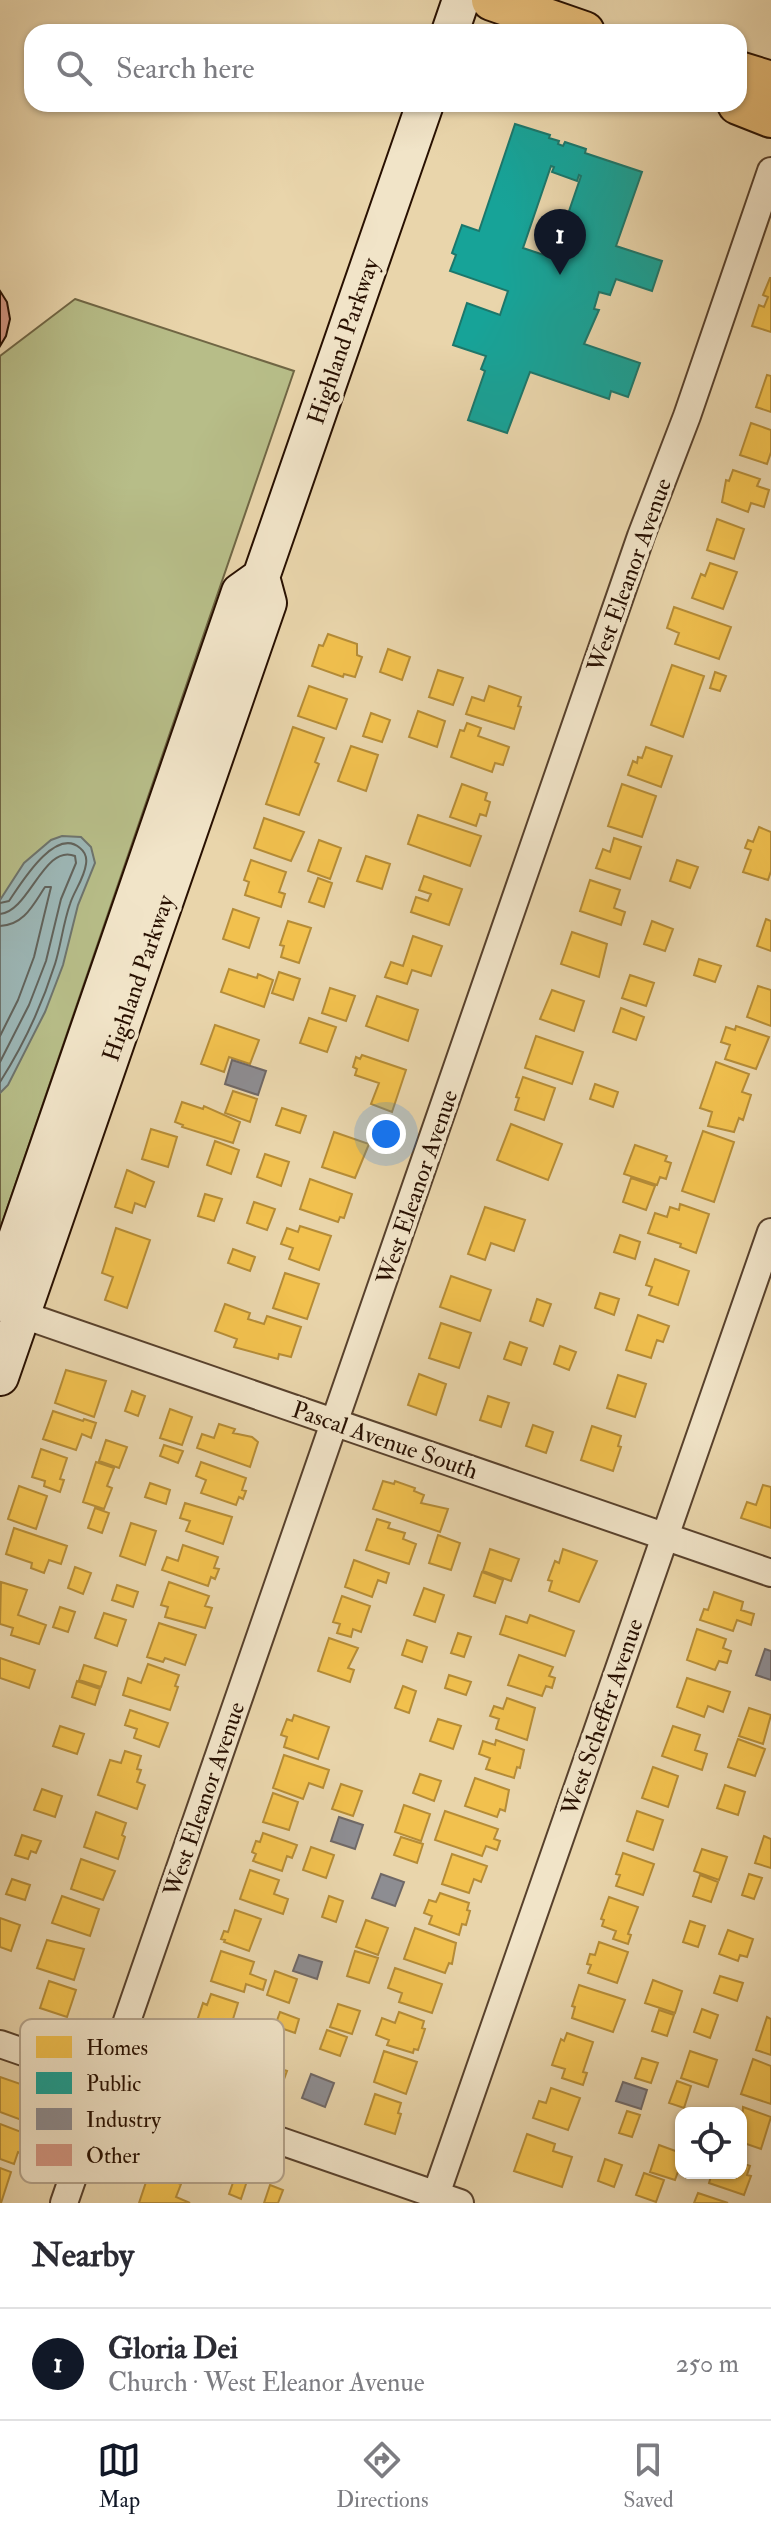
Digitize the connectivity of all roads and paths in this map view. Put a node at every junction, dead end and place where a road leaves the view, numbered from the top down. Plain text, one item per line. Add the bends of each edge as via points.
1 (461, 0) edge
2 (492, 0) edge
3 (453, 24) edge
4 (561, 24) edge
5 (747, 74) edge
6 (771, 82) edge
7 (747, 108) edge
8 (422, 112) edge
9 (771, 117) edge
10 (771, 171) edge
11 (771, 1232) edge
12 (7, 1303) edge
13 (0, 1377) edge
14 (335, 1423) junction
15 (665, 1536) junction
16 (771, 1573) edge
17 (128, 2019) edge
18 (0, 2044) edge
19 (20, 2051) edge
20 (284, 2144) edge
21 (71, 2183) edge
22 (443, 2200) edge
23 (64, 2203) edge

1 - 3 street
2 - 4 main road
5 - 6 main road
7 - 9 main road
8 - 12 street, Highland Parkway via 261,577 268,603
10 - 14 street, West Eleanor Avenue
11 - 15 street, West Scheffer Avenue
12 - 13 street, Highland Parkway
12 - 14 street, Pascal Avenue South
14 - 15 street, Pascal Avenue South
14 - 17 street, West Eleanor Avenue
15 - 16 street, Pascal Avenue South
15 - 22 street, West Scheffer Avenue
18 - 19 street
20 - 22 street
21 - 23 street, West Eleanor Avenue

